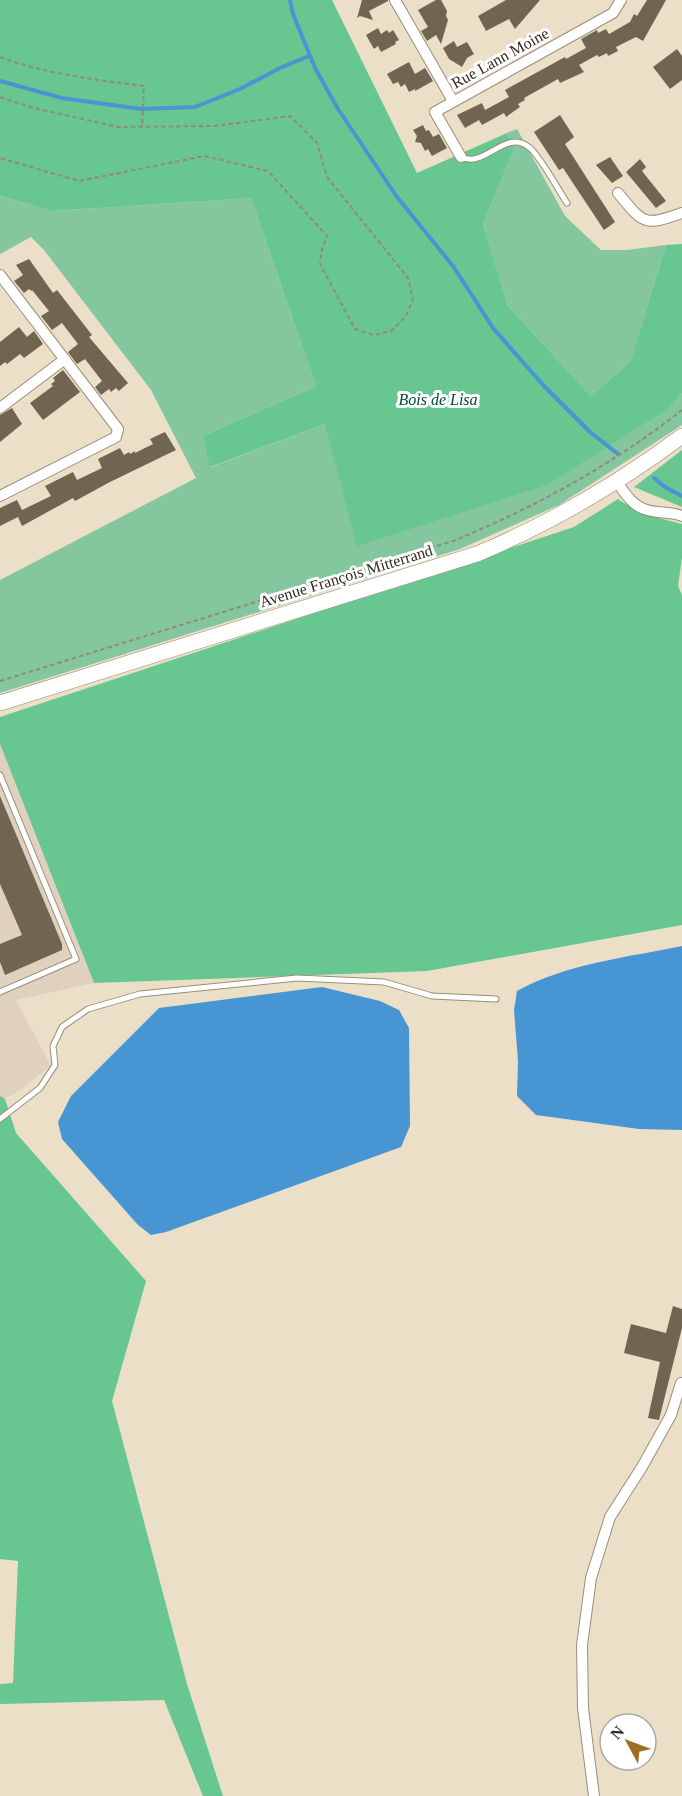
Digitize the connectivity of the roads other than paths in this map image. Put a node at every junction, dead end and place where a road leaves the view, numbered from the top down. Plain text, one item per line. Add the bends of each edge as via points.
1 (395, 0) edge
2 (621, 0) edge
3 (453, 101) junction
4 (461, 158) joint
5 (618, 193) dead end
6 (567, 203) dead end
7 (682, 213) edge
8 (0, 275) edge
9 (65, 359) junction
10 (0, 408) edge
11 (682, 436) edge
12 (617, 482) junction
13 (0, 496) edge
14 (682, 516) edge
15 (0, 703) edge
16 (0, 775) edge
17 (0, 992) edge
18 (496, 999) dead end
19 (0, 1119) edge
20 (681, 1383) edge
21 (594, 1796) edge

1 - 3 street
2 - 3 street, Rue Lann Moine via 613,13
3 - 4 street, Rue Lann Moine via 435,112
4 - 6 lane via 475,160 508,142 521,142 531,149
5 - 7 street via 646,220 658,222
8 - 9 street
9 - 10 street
9 - 13 street via 118,429 116,437
11 - 12 main road, Avenue François Mitterrand
12 - 14 street via 631,501 643,509
12 - 15 main road, Avenue François Mitterrand via 520,536 477,554
16 - 17 lane via 76,959
18 - 19 lane via 432,996 384,982 297,978 140,994 88,1008 62,1027 53,1046 55,1065 45,1080
20 - 21 street via 671,1415 610,1517 591,1578 582,1645 583,1708

